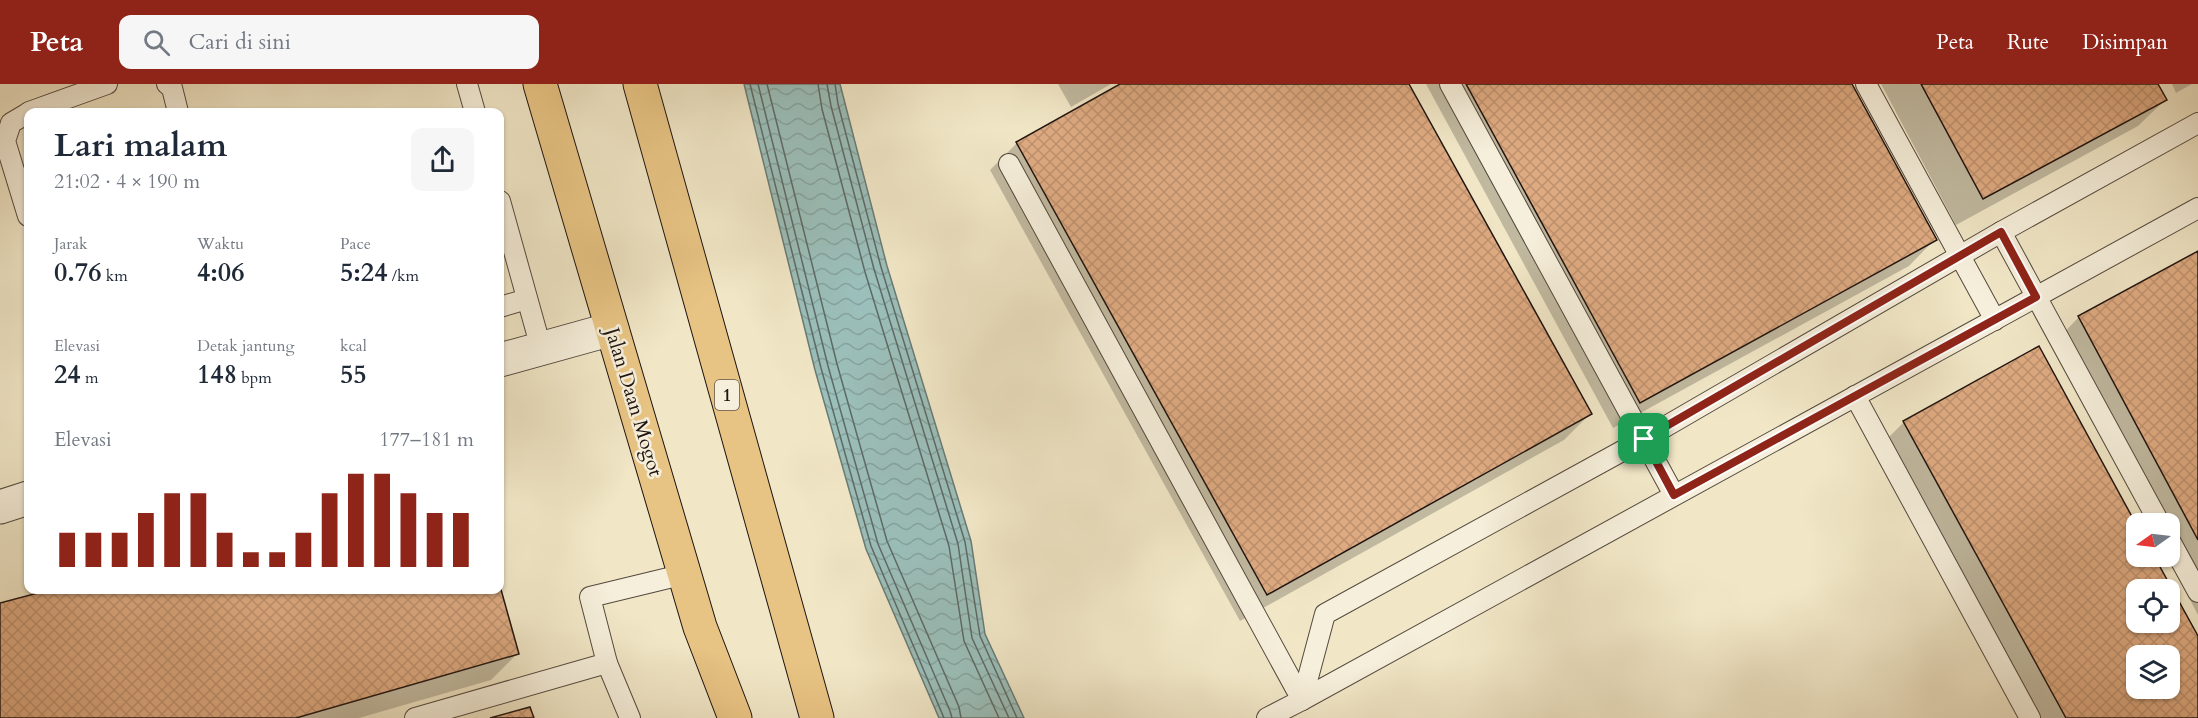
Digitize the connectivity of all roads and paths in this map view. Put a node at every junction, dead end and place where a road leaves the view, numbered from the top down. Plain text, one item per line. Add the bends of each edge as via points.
1 (107, 84) edge
2 (167, 84) edge
3 (467, 84) edge
4 (540, 84) edge
5 (640, 84) edge
6 (1450, 84) edge
7 (1866, 84) edge
8 (42, 108) edge
9 (177, 108) edge
10 (474, 108) edge
11 (24, 116) edge
12 (2198, 123) edge
13 (1009, 164) dead end
14 (24, 203) edge
15 (2198, 208) edge
16 (504, 216) edge
17 (2001, 232) junction
18 (1961, 257) junction
19 (2036, 297) junction
20 (527, 299) junction
21 (504, 305) edge
22 (1995, 320) junction
23 (612, 330) junction
24 (541, 348) junction
25 (504, 359) edge
26 (1855, 396) junction
27 (1644, 439) junction
28 (1674, 495) junction
29 (24, 499) edge
30 (0, 507) edge
31 (2154, 513) edge
32 (2180, 559) edge
33 (685, 574) junction
34 (2198, 592) edge
35 (607, 663) junction
36 (1302, 700) junction
37 (416, 718) edge
38 (630, 718) edge
39 (735, 718) edge
40 (817, 718) edge
41 (1267, 718) edge
42 (2030, 718) edge

1 - 8 lane
2 - 9 lane via 172,88
3 - 10 lane
4 - 23 highway, Jalan Daan Mogot
5 - 40 highway, 1
6 - 27 lane
7 - 18 lane
11 - 14 lane via 11,123 5,141
12 - 17 lane
13 - 36 lane
15 - 19 lane
16 - 20 lane
17 - 18 lane
17 - 19 lane
18 - 22 lane
18 - 27 lane
19 - 22 lane
19 - 31 lane
20 - 21 lane
20 - 24 lane
22 - 26 lane
23 - 24 street
23 - 33 highway, Jalan Daan Mogot
24 - 25 street
26 - 28 lane
26 - 42 lane
27 - 28 lane
27 - 36 lane via 1325,614
28 - 36 lane
29 - 30 street
32 - 34 lane
33 - 35 lane via 590,597
33 - 39 highway, Jalan Daan Mogot via 700,627
35 - 37 lane
35 - 38 lane
36 - 41 lane

